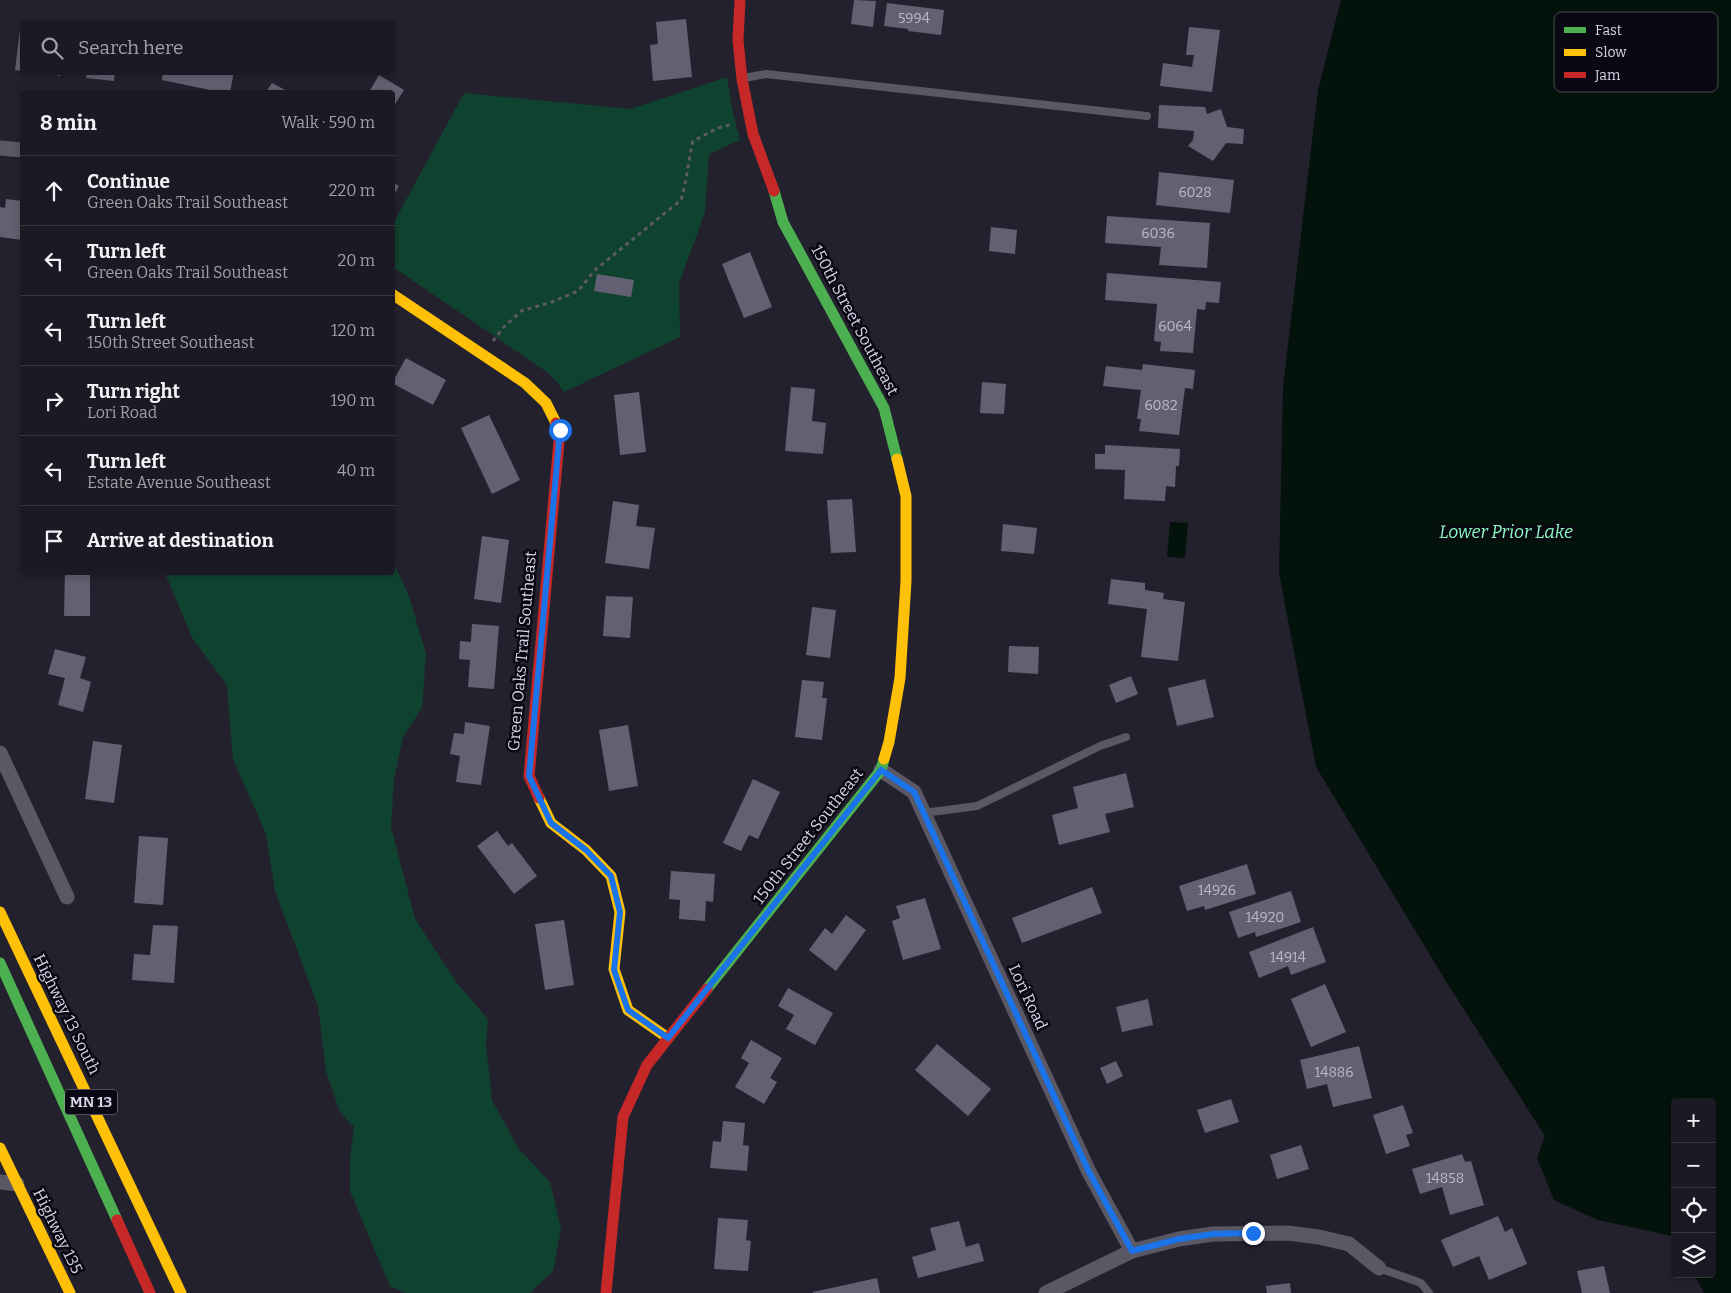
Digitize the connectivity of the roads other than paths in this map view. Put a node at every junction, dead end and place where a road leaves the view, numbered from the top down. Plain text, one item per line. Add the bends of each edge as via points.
1 (740, 0) edge
2 (742, 79) junction
3 (1147, 116) dead end
4 (0, 148) edge
5 (20, 150) edge
6 (395, 296) edge
7 (1126, 737) dead end
8 (0, 753) edge
9 (881, 770) junction
10 (923, 813) junction
11 (67, 897) dead end
12 (0, 912) edge
13 (0, 963) edge
14 (668, 1038) junction
15 (0, 1148) edge
16 (0, 1182) edge
17 (17, 1184) junction
18 (1132, 1251) junction
19 (1379, 1268) joint
20 (70, 1293) edge
21 (150, 1293) edge
22 (181, 1293) edge
23 (606, 1293) edge
24 (1046, 1293) edge
25 (1428, 1293) edge

1 - 2 street, 150th Street Southeast via 738,40
2 - 3 lane via 766,74
2 - 9 street, 150th Street Southeast via 753,134 783,222 884,408 906,496 906,581 900,678
4 - 5 street
6 - 14 street, Green Oaks Trail Southeast via 525,383 546,403 560,430 529,776 551,823 586,850 611,876 620,912 614,970 628,1010
7 - 10 lane via 1100,746 977,806
8 - 11 street
9 - 10 street, Lori Road via 914,792
9 - 14 street, 150th Street Southeast
10 - 18 street, Lori Road via 1089,1172
12 - 22 street, Highway 13 South / MN 13
13 - 21 street, MN 13
14 - 23 street, 150th Street Southeast via 647,1065 623,1117
15 - 17 street, Highway 135
16 - 17 street
17 - 20 street, Highway 135
18 - 19 street via 1213,1234 1288,1233 1349,1244
18 - 24 street
19 - 25 lane via 1421,1283

